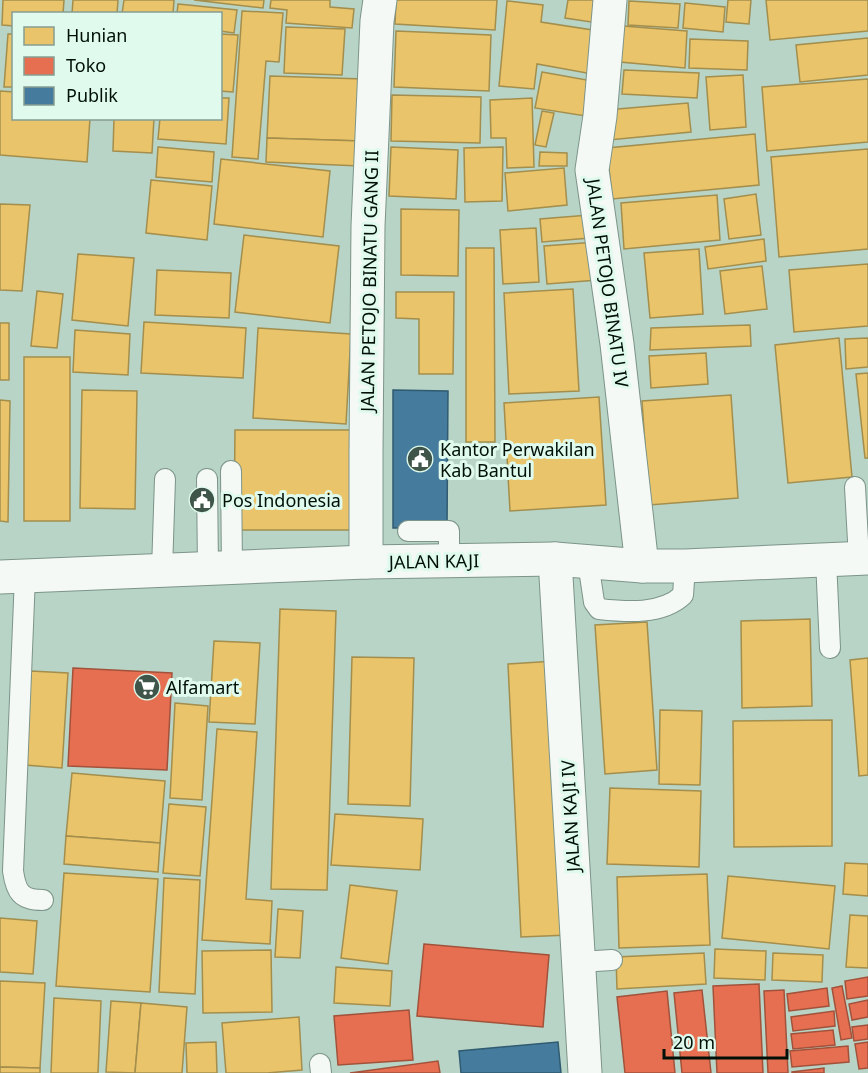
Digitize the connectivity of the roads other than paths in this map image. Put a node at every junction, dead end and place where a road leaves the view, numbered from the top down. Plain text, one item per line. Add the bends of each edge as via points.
1 (380, 0) edge
2 (610, 0) edge
3 (231, 471) dead end
4 (165, 479) dead end
5 (207, 479) dead end
6 (855, 487) dead end
7 (408, 531) dead end
8 (863, 558) edge
9 (555, 559) junction
10 (826, 560) junction
11 (449, 561) junction
12 (366, 562) junction
13 (588, 562) junction
14 (642, 566) junction
15 (685, 566) junction
16 (220, 568) junction
17 (162, 570) junction
18 (6, 581) edge
19 (830, 648) dead end
20 (43, 900) dead end
21 (612, 960) dead end
22 (579, 962) junction
23 (585, 1073) edge

1 - 12 street, JALAN PETOJO BINATU GANG II via 368,226
2 - 14 street, JALAN PETOJO BINATU IV via 592,170 617,344
3 - 16 lane
4 - 17 lane
5 - 16 lane
6 - 8 lane
7 - 11 lane via 449,531
8 - 10 street, JALAN KAJI
9 - 11 street, JALAN KAJI
9 - 13 street, JALAN KAJI
9 - 22 street, JALAN KAJI IV
10 - 15 street, JALAN KAJI
10 - 19 lane
11 - 12 street, JALAN KAJI
12 - 16 street, JALAN KAJI
13 - 14 street, JALAN KAJI
13 - 15 lane via 594,602 599,609 620,612 653,609 677,600 683,594
14 - 15 street, JALAN KAJI
16 - 17 street, JALAN KAJI
17 - 18 street, JALAN KAJI
18 - 20 lane via 14,882 19,893 30,900
21 - 22 lane
22 - 23 street, JALAN KAJI IV

